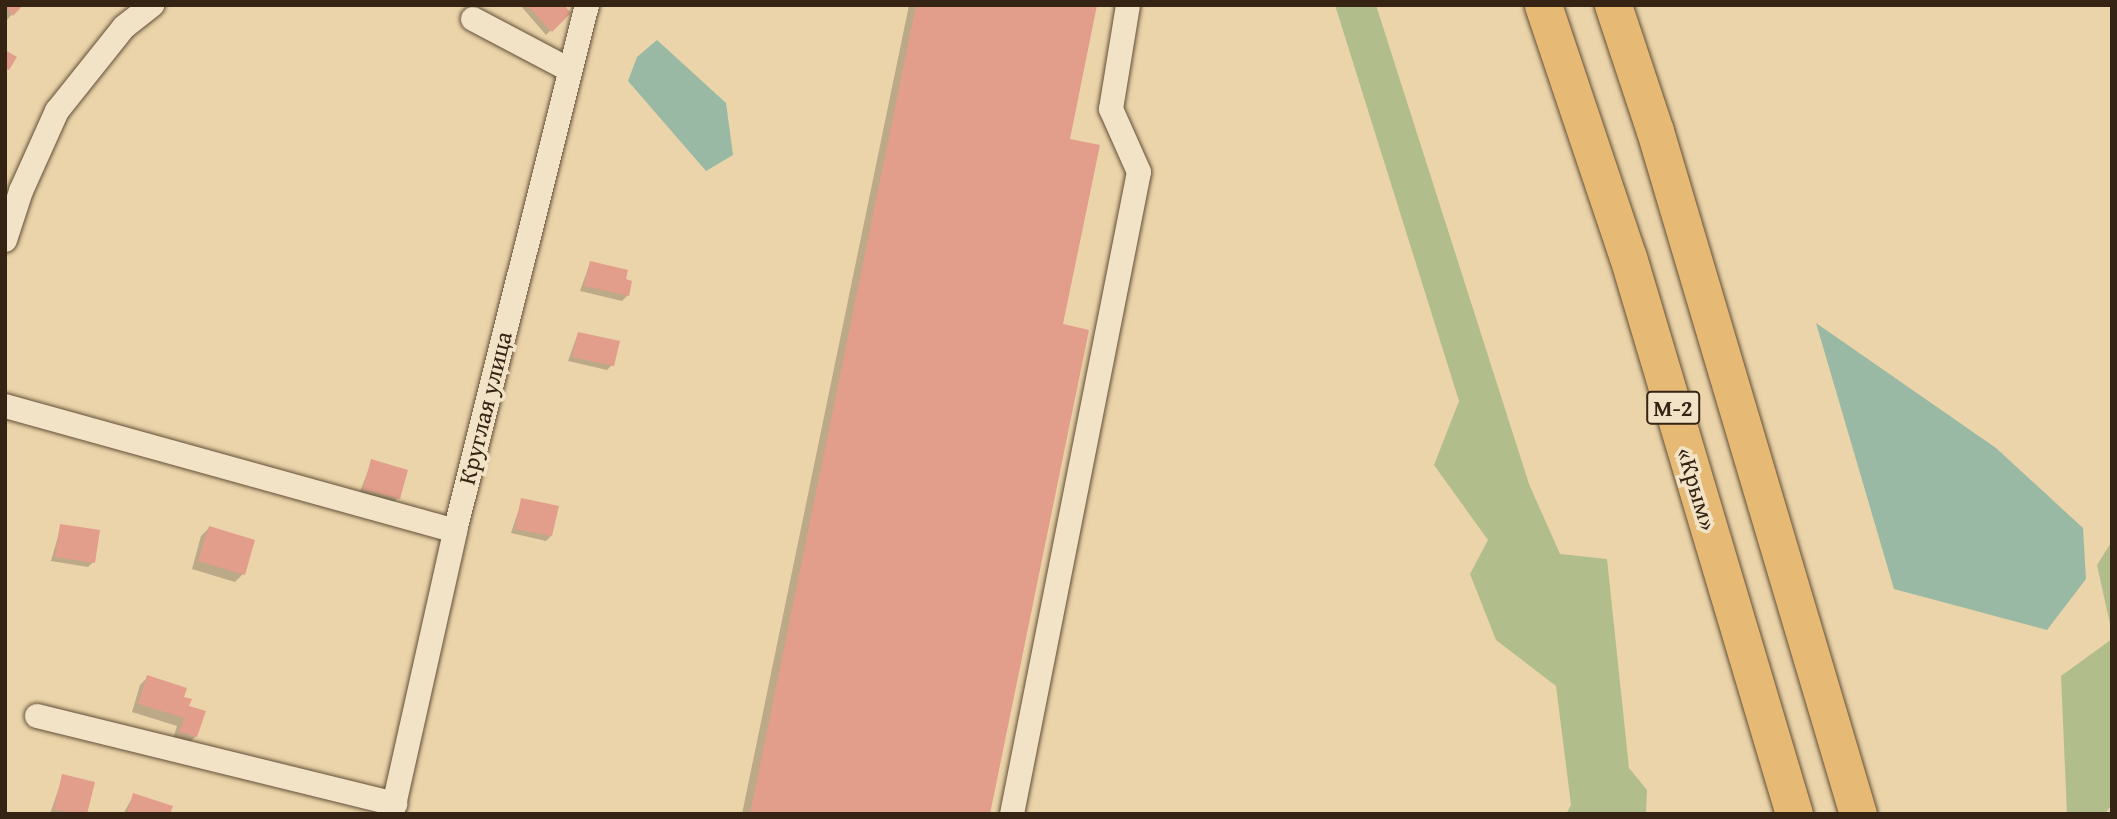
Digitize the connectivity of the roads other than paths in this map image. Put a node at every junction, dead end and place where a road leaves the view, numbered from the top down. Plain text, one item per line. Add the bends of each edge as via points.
1 (152, 5) edge
2 (587, 5) edge
3 (1128, 5) edge
4 (1543, 5) edge
5 (1613, 5) edge
6 (473, 19) dead end
7 (568, 69) junction
8 (5, 240) edge
9 (5, 406) edge
10 (455, 531) junction
11 (37, 716) dead end
12 (394, 809) edge
13 (1012, 814) edge
14 (1794, 814) edge
15 (1858, 814) edge

1 - 8 street via 124,27 57,111
2 - 7 street, Круглая улица
3 - 13 street via 1111,109 1139,172
4 - 14 highway, «Крым» / М-2 via 1628,257
5 - 15 highway, М-2
6 - 7 street
7 - 10 street, Круглая улица
9 - 10 street
10 - 12 street, Круглая улица
11 - 12 street

